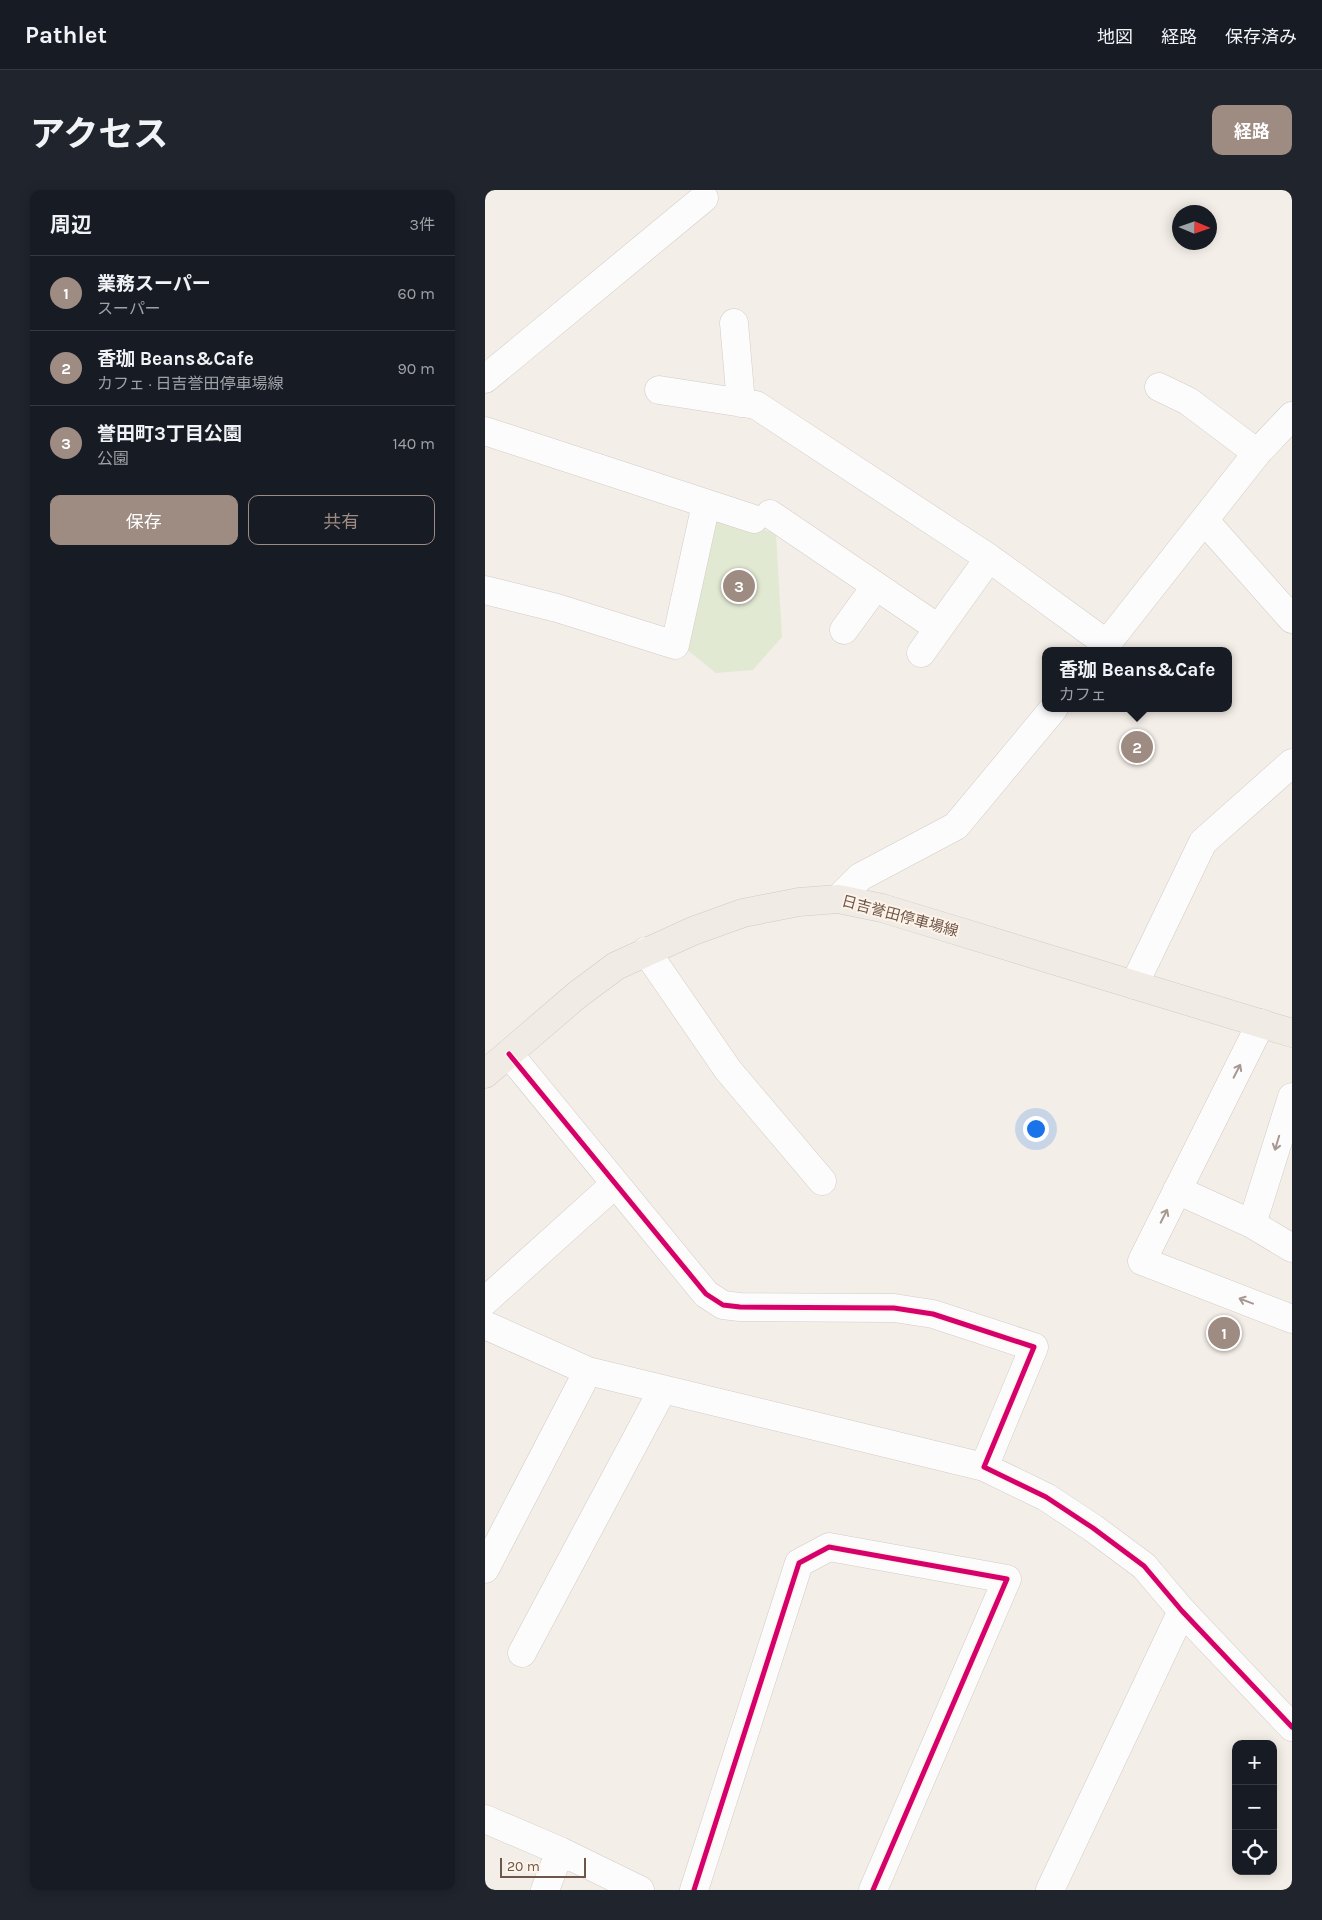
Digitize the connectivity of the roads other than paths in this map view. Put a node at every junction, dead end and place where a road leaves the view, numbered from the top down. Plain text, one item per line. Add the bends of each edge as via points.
1 (704, 198) dead end
2 (734, 322) dead end
3 (485, 379) edge
4 (1159, 387) dead end
5 (659, 390) dead end
6 (741, 403) junction
7 (1292, 416) edge
8 (485, 432) edge
9 (1257, 453) junction
10 (706, 504) junction
11 (1205, 521) junction
12 (989, 558) junction
13 (876, 586) junction
14 (485, 590) edge
15 (1292, 619) edge
16 (939, 628) junction
17 (844, 630) dead end
18 (1103, 647) edge
19 (1105, 647) edge
20 (921, 653) dead end
21 (1050, 712) edge
22 (1292, 763) edge
23 (839, 899) junction
24 (645, 951) junction
25 (1134, 985) junction
26 (1261, 1023) junction
27 (1292, 1033) edge
28 (509, 1054) junction
29 (485, 1074) edge
30 (1292, 1096) edge
31 (822, 1181) dead end
32 (615, 1184) junction
33 (1177, 1190) junction
34 (1252, 1224) junction
35 (1292, 1248) edge
36 (485, 1301) edge
37 (1292, 1318) edge
38 (487, 1330) edge
39 (588, 1370) junction
40 (663, 1389) junction
41 (984, 1467) junction
42 (485, 1569) edge
43 (1181, 1611) junction
44 (522, 1653) dead end
45 (1292, 1727) edge
46 (485, 1819) edge
47 (561, 1851) junction
48 (545, 1890) edge
49 (640, 1890) edge
50 (694, 1890) edge
51 (873, 1890) edge
52 (1050, 1890) edge

1 - 3 street
2 - 6 street
4 - 9 street via 1188,401
5 - 6 street
6 - 12 street via 756,405
7 - 9 street
8 - 10 street
9 - 11 street
10 - 13 street via 761,516
10 - 14 street via 675,645 557,608
11 - 15 street
11 - 19 street
12 - 16 street
12 - 18 street
13 - 16 street
13 - 17 street
16 - 20 street
21 - 23 street via 955,826 860,877
22 - 25 street via 1203,842
23 - 24 main road, 日吉誉田停車場線 via 799,902 743,913
23 - 25 main road, 日吉誉田停車場線 via 882,908
24 - 28 main road, 日吉誉田停車場線 via 616,966 577,995
24 - 31 street via 728,1070
25 - 26 main road, 日吉誉田停車場線
26 - 27 main road, 日吉誉田停車場線
33 -> 26 street
28 - 29 main road, 日吉誉田停車場線
28 - 32 street
30 -> 34 street
32 - 36 street
32 - 41 street via 706,1294 723,1305 894,1308 933,1314 1034,1347
33 - 34 street
37 -> 33 street via 1141,1261
34 - 35 street
38 - 39 street
39 - 40 street
39 - 42 street
40 - 41 street
40 - 44 street
41 - 43 street via 1046,1497 1093,1528 1144,1566
43 - 45 street
43 - 52 street
46 - 47 street
47 - 48 street
47 - 49 street
50 - 51 street via 799,1564 829,1547 1007,1579

